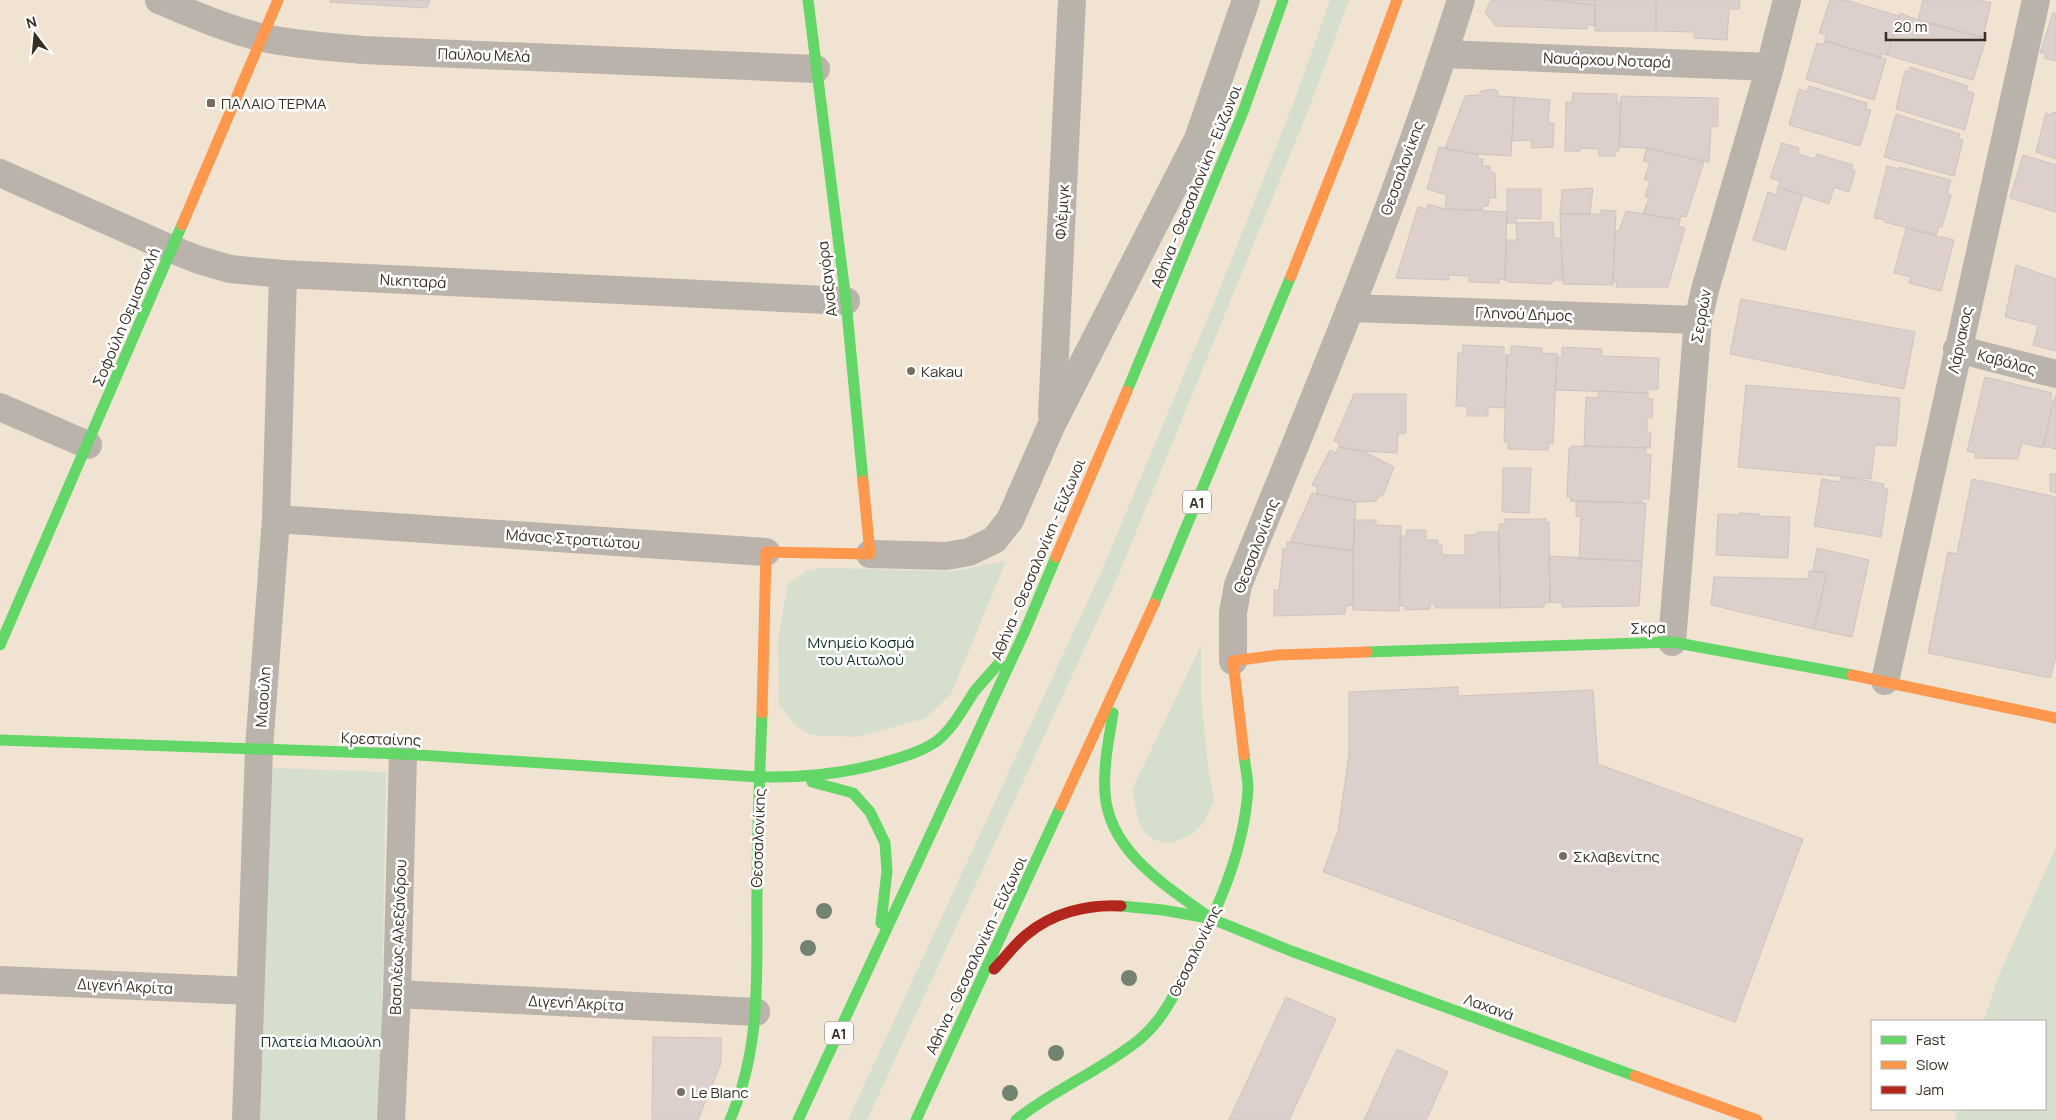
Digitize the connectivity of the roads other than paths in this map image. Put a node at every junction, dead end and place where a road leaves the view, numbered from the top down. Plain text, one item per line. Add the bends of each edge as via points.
1 (159, 0) edge
2 (278, 0) edge
3 (808, 0) edge
4 (1072, 0) edge
5 (1246, 0) edge
6 (1284, 0) edge
7 (1396, 0) edge
8 (1461, 0) edge
9 (1786, 0) edge
10 (2036, 0) edge
11 (263, 38) junction
12 (1444, 54) junction
13 (1770, 67) junction
14 (816, 69) junction
15 (0, 173) edge
16 (171, 249) junction
17 (283, 274) junction
18 (846, 301) junction
19 (1350, 308) junction
20 (1698, 320) junction
21 (1958, 349) junction
22 (2056, 374) edge
23 (0, 407) edge
24 (1052, 424) junction
25 (88, 445) junction
26 (276, 519) junction
27 (766, 552) junction
28 (870, 554) junction
29 (1024, 632) junction
30 (1672, 642) junction
31 (0, 645) edge
32 (1233, 661) junction
33 (1885, 681) junction
34 (1118, 683) junction
35 (2056, 718) edge
36 (0, 740) edge
37 (259, 749) junction
38 (403, 754) junction
39 (759, 777) junction
40 (799, 778) junction
41 (1212, 919) junction
42 (879, 946) junction
43 (0, 980) edge
44 (250, 991) junction
45 (397, 994) junction
46 (973, 998) junction
47 (756, 1012) junction
48 (246, 1120) edge
49 (391, 1120) edge
50 (730, 1120) edge
51 (798, 1120) edge
52 (916, 1120) edge
53 (1016, 1120) edge
54 (1757, 1120) edge

1 - 11 street, Παύλου Μελά via 203,19
2 - 11 main road, Σοφούλη Θεμιστοκλή
3 - 14 main road, Αναξαγόρα
4 - 24 street, Φλέμιγκ
5 - 24 street via 1198,139
6 - 29 main road, Αθήνα - Θεσσαλονίκη - Εύζωνοι / Α1 via 1204,209
7 - 34 main road, Αθήνα - Θεσσαλονίκη - Εύζωνοι / Α1 via 1274,320
8 - 12 street, Θεσσαλονίκης
9 - 13 street, Σερρών
10 - 21 street, Λάρνακος
11 - 14 street, Παύλου Μελά via 363,50
11 - 16 main road, Σοφούλη Θεμιστοκλή
12 - 13 street, Ναυάρχου Νοταρά
12 - 19 street, Θεσσαλονίκης
13 - 20 street, Σερρών
14 - 18 main road, Αναξαγόρα
15 - 16 street, Νικηταρά
16 - 17 street, Νικηταρά via 230,269
16 - 25 main road, Σοφούλη Θεμιστοκλή
17 - 18 street, Νικηταρά
17 - 26 street, Μιαούλη
18 - 28 main road, Αναξαγόρα
19 - 20 street, Γληνού Δήμος
19 - 32 street, Θεσσαλονίκης via 1238,585 1233,613
20 - 30 street, Σερρών
21 - 22 street, Καβάλας
21 - 33 street, Λάρνακος
23 - 25 street
24 - 28 street via 1010,520 994,540 969,552 946,556
25 - 31 main road, Σοφούλη Θεμιστοκλή
26 - 27 street, Μάνας Στρατιώτου
26 - 37 street, Μιαούλη
27 - 28 main road, Μάνας Στρατιώτου
27 - 39 main road, Θεσσαλονίκης
29 - 40 main road via 973,694 957,720 936,741 884,764 845,773
29 - 42 main road, Αθήνα - Θεσσαλονίκη - Εύζωνοι / Α1
30 - 32 main road, Σκρα via 1278,655
30 - 33 main road, Σκρα
32 - 41 main road, Θεσσαλονίκης via 1248,786 1235,862
33 - 35 main road, Σκρα
34 - 41 main road via 1106,762 1105,796 1112,823 1131,853
34 - 46 main road, Αθήνα - Θεσσαλονίκη - Εύζωνοι / Α1
36 - 37 main road, Κρεσταίνης
37 - 38 main road, Κρεσταίνης
37 - 44 street, Μιαούλη
38 - 39 main road, Κρεσταίνης
38 - 45 street, Βασιλέως Αλεξάνδρου
39 - 40 main road, Κρεσταίνης
39 - 47 main road, Θεσσαλονίκης
40 - 42 main road via 852,793 870,812 885,844 887,871
41 - 46 main road via 1116,905 1058,913 1031,931 994,969
41 - 53 main road, Θεσσαλονίκης via 1167,1009 1141,1038 1100,1068 1027,1110
41 - 54 main road, Λαχανά via 1291,951
42 - 51 main road, Αθήνα - Θεσσαλονίκη - Εύζωνοι / Α1
43 - 44 street, Διγενή Ακρίτα
44 - 48 street, Μιαούλη
45 - 47 street, Διγενή Ακρίτα
45 - 49 street, Βασιλέως Αλεξάνδρου
46 - 52 main road, Αθήνα - Θεσσαλονίκη - Εύζωνοι / Α1
47 - 50 main road, Θεσσαλονίκης via 748,1068 738,1105

